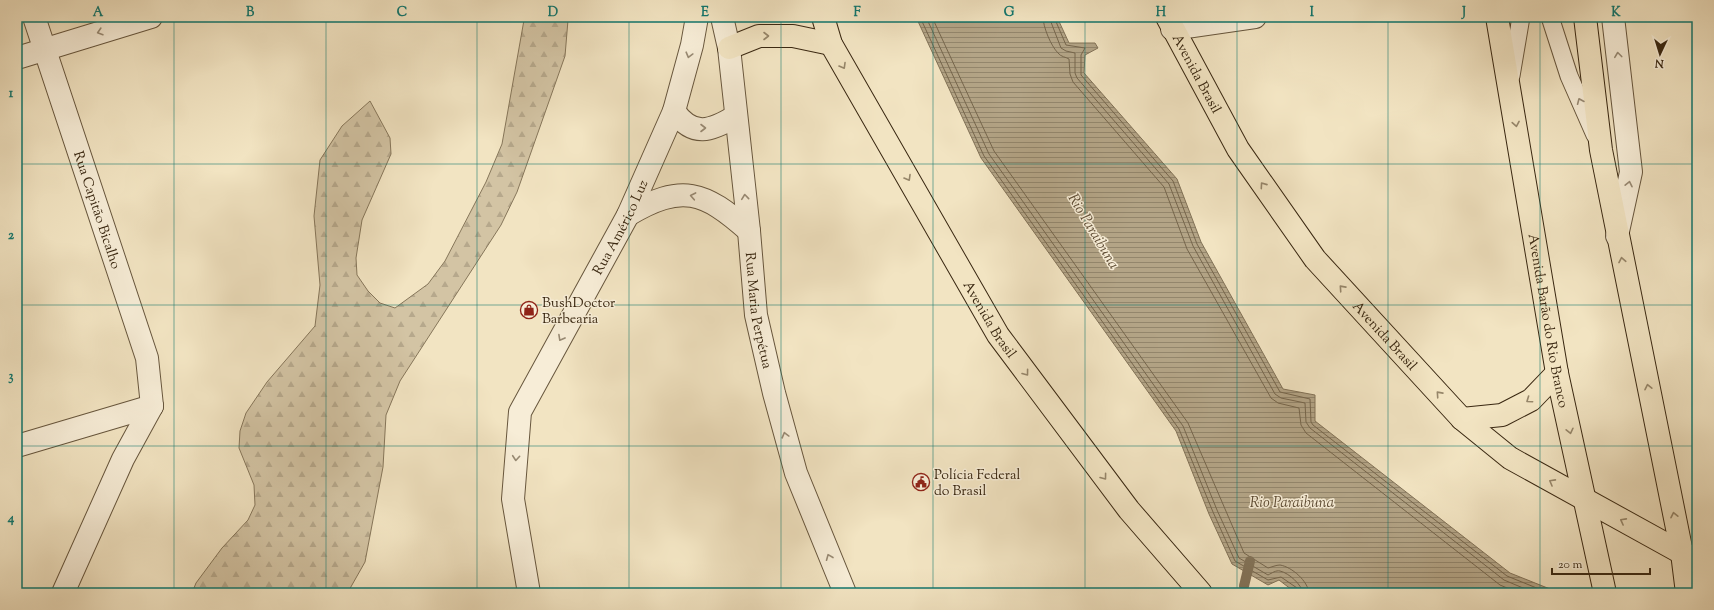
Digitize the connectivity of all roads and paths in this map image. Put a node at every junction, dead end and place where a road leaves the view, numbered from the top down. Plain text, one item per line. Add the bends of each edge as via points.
1 (34, 17) edge
2 (151, 17) edge
3 (697, 17) edge
4 (722, 17) edge
5 (823, 17) edge
6 (1255, 17) edge
7 (1497, 17) edge
8 (1521, 17) edge
9 (1550, 17) edge
10 (1584, 17) edge
11 (1613, 17) edge
12 (1169, 23) edge
13 (831, 44) junction
14 (729, 48) junction
15 (43, 49) junction
16 (17, 58) edge
17 (1509, 86) junction
18 (674, 111) junction
19 (736, 116) junction
20 (1601, 150) junction
21 (628, 215) junction
22 (749, 232) junction
23 (1618, 236) junction
24 (1557, 373) junction
25 (152, 406) junction
26 (1462, 419) junction
27 (17, 446) edge
28 (1586, 502) junction
29 (1689, 556) edge
30 (63, 593) edge
31 (529, 593) edge
32 (845, 593) edge
33 (1201, 593) edge
34 (1605, 593) edge
35 (1687, 593) edge

1 - 15 street, Rua Capitão Bicalho
2 -> 15 street
3 -> 18 street, Rua Américo Luz
4 - 14 street, Rua Maria Perpétua
5 - 13 main road, Avenida Brasil
6 - 12 street
7 - 17 main road, Avenida Barão do Rio Branco
8 - 17 lane, Avenida Barão do Rio Branco
20 -> 9 lane via 1570,76
10 - 20 main road
23 -> 11 street via 1631,172
26 -> 12 main road, Avenida Brasil via 1315,259 1238,149
14 -> 13 main road via 759,36 794,36
13 -> 33 main road, Avenida Brasil via 998,335 1129,510
14 - 19 street, Rua Maria Perpétua
15 - 16 street
15 - 25 street, Rua Capitão Bicalho via 147,358
17 -> 24 main road, Avenida Barão do Rio Branco
18 -> 19 street via 682,122 692,128 703,130 719,126
18 - 21 street, Rua Américo Luz
22 -> 19 street, Rua Maria Perpétua
20 - 23 main road
22 -> 21 street via 714,204 698,196 667,196 648,203
21 -> 31 street, Rua Américo Luz via 520,412 513,499
32 -> 22 street, Rua Maria Perpétua via 796,474 774,393 756,315
29 -> 23 main road
24 -> 26 main road via 1531,400 1502,415
24 -> 28 main road, Avenida Barão do Rio Branco
25 - 27 street
25 - 30 street via 124,459
28 -> 26 main road, Avenida Brasil via 1510,458
29 -> 28 main road, Avenida Brasil
28 - 34 main road, Avenida Barão do Rio Branco
29 - 35 main road

